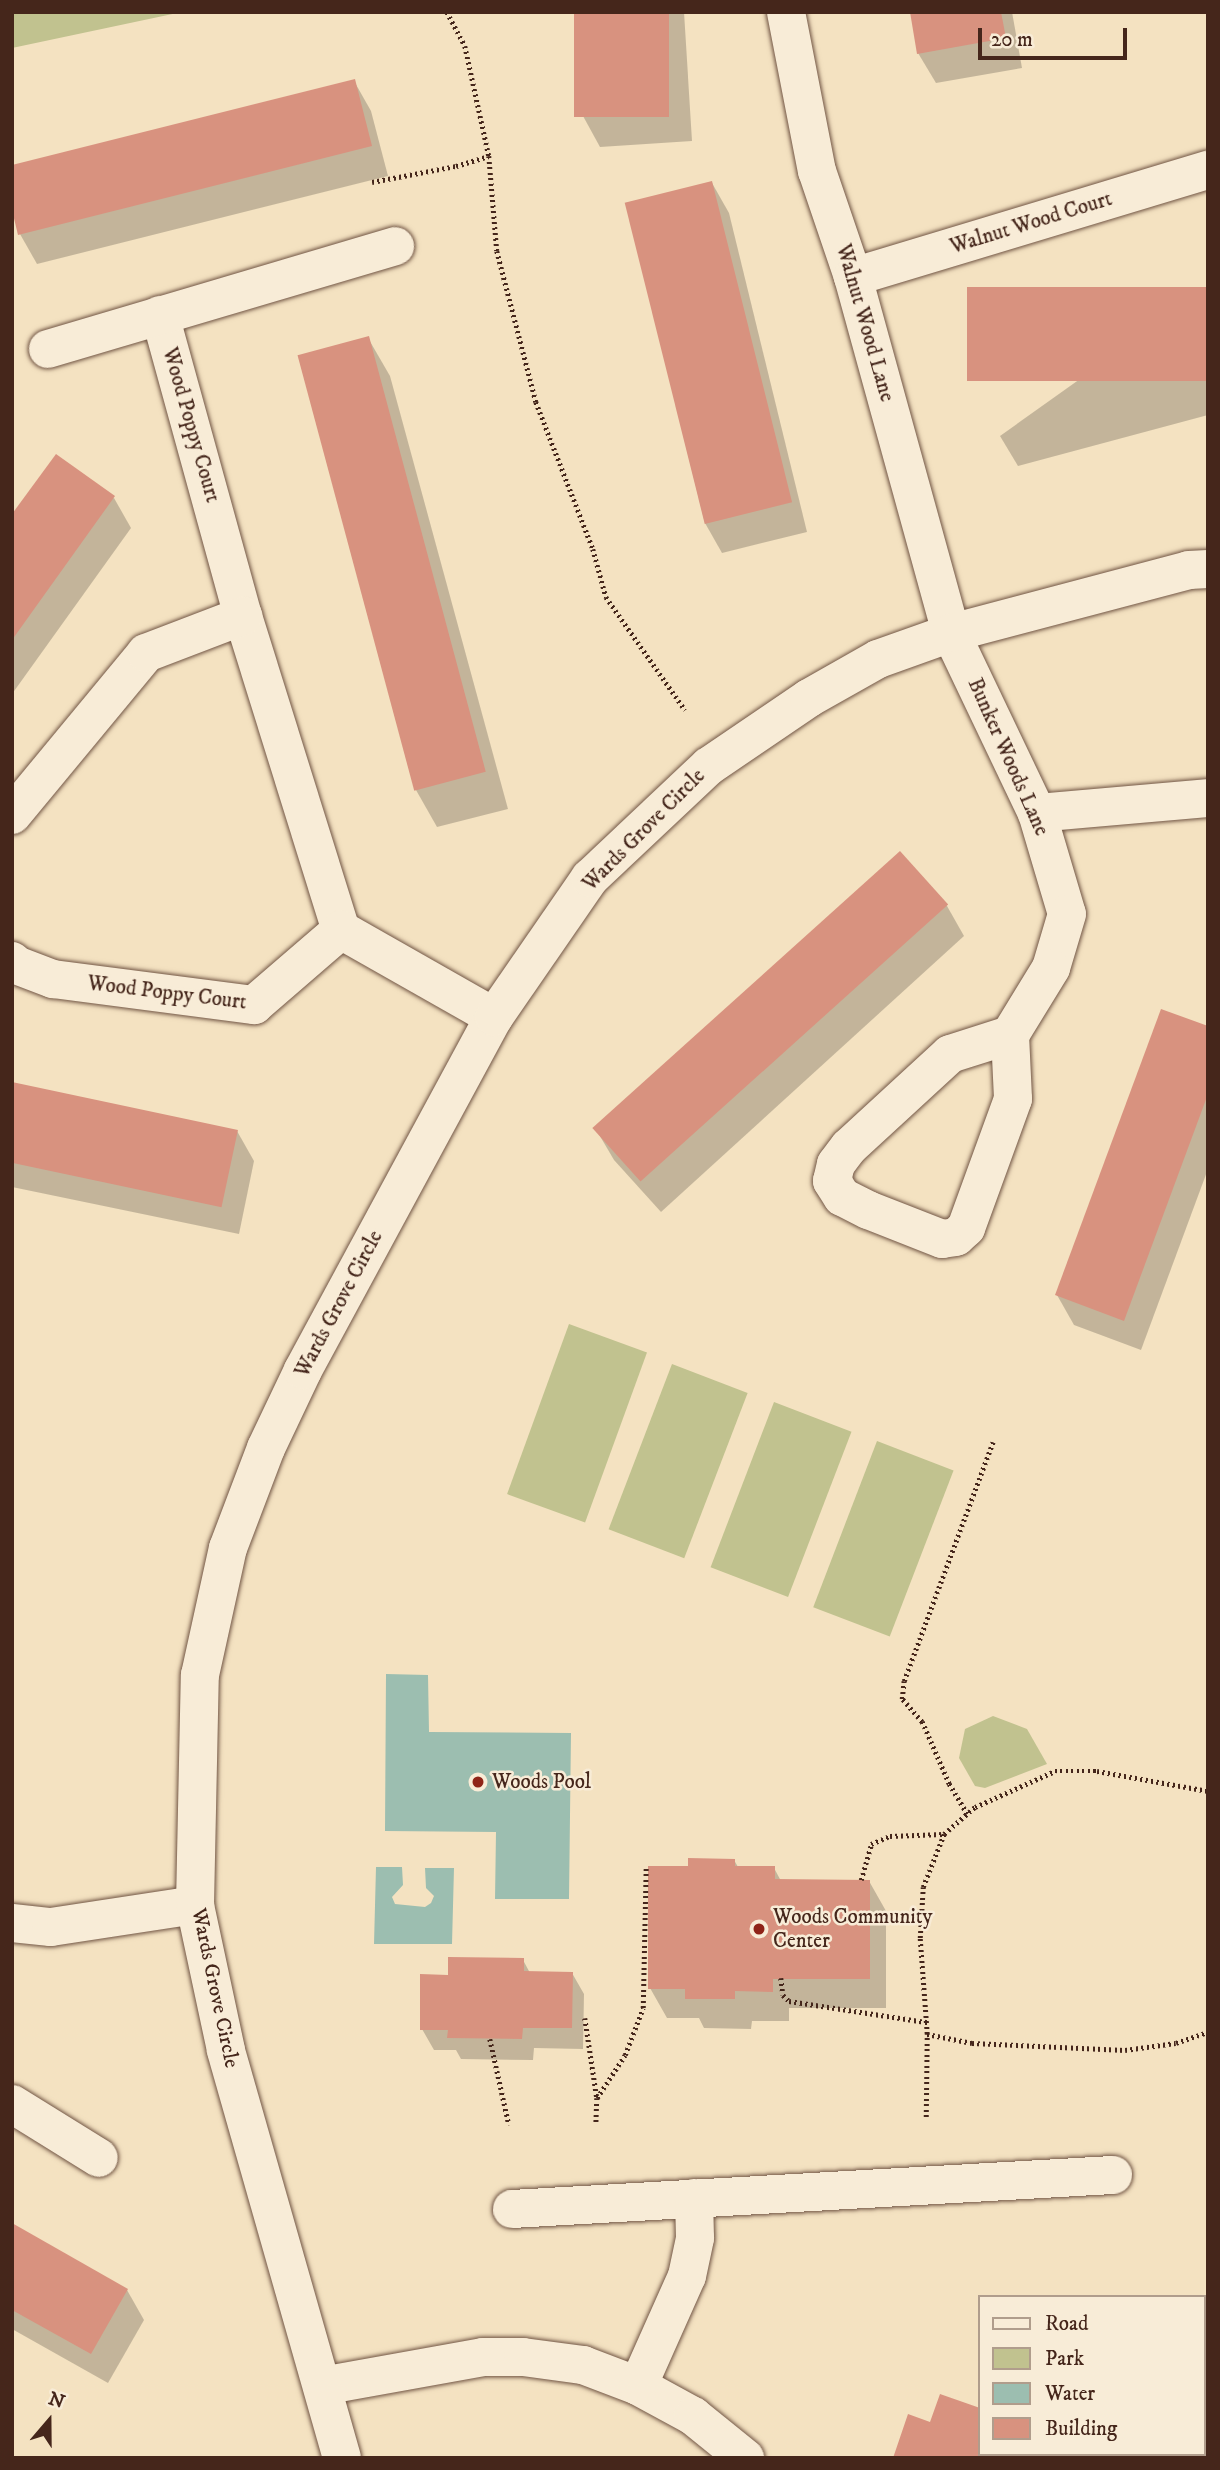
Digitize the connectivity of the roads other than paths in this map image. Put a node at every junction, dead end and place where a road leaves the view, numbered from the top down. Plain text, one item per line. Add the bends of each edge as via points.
1 (786, 12) edge
2 (1208, 170) edge
3 (395, 246) dead end
4 (853, 277) junction
5 (160, 315) junction
6 (48, 349) dead end
7 (1208, 569) edge
8 (243, 616) junction
9 (951, 633) junction
10 (1208, 798) edge
11 (1037, 813) junction
12 (12, 815) edge
13 (341, 930) junction
14 (12, 961) edge
15 (494, 1017) junction
16 (1010, 1035) junction
17 (195, 1905) junction
18 (12, 1923) edge
19 (12, 2104) edge
20 (99, 2158) dead end
21 (1113, 2175) dead end
22 (694, 2198) junction
23 (512, 2209) dead end
24 (322, 2386) junction
25 (638, 2386) junction
26 (342, 2458) edge
27 (745, 2458) edge

1 - 4 street, Walnut Wood Lane via 817,172
2 - 4 street, Walnut Wood Court
3 - 5 street
4 - 9 street, Walnut Wood Lane
5 - 6 street
5 - 8 street, Wood Poppy Court
7 - 9 street, Wards Grove Circle via 1189,570
8 - 12 street via 146,653
8 - 13 street, Wood Poppy Court
9 - 11 street, Bunker Woods Lane
9 - 15 street, Wards Grove Circle via 878,659 809,698 709,766 590,878
10 - 11 street
11 - 16 street, Bunker Woods Lane via 1067,914 1051,968
13 - 14 street, Wood Poppy Court via 254,1006 53,979
13 - 15 street
15 - 17 street, Wards Grove Circle via 303,1370 266,1448 228,1548 200,1675
16 - 16 street via 950,1054 849,1147 836,1164 832,1181 842,1196 942,1239 956,1237 966,1228 1013,1099
17 - 18 street via 51,1927
17 - 24 street, Wards Grove Circle via 226,2050
19 - 20 street
21 - 22 street
22 - 23 street
22 - 25 street via 695,2238 687,2276
24 - 25 street via 482,2357 583,2365
24 - 26 street, Wards Grove Circle
25 - 27 street via 693,2416

